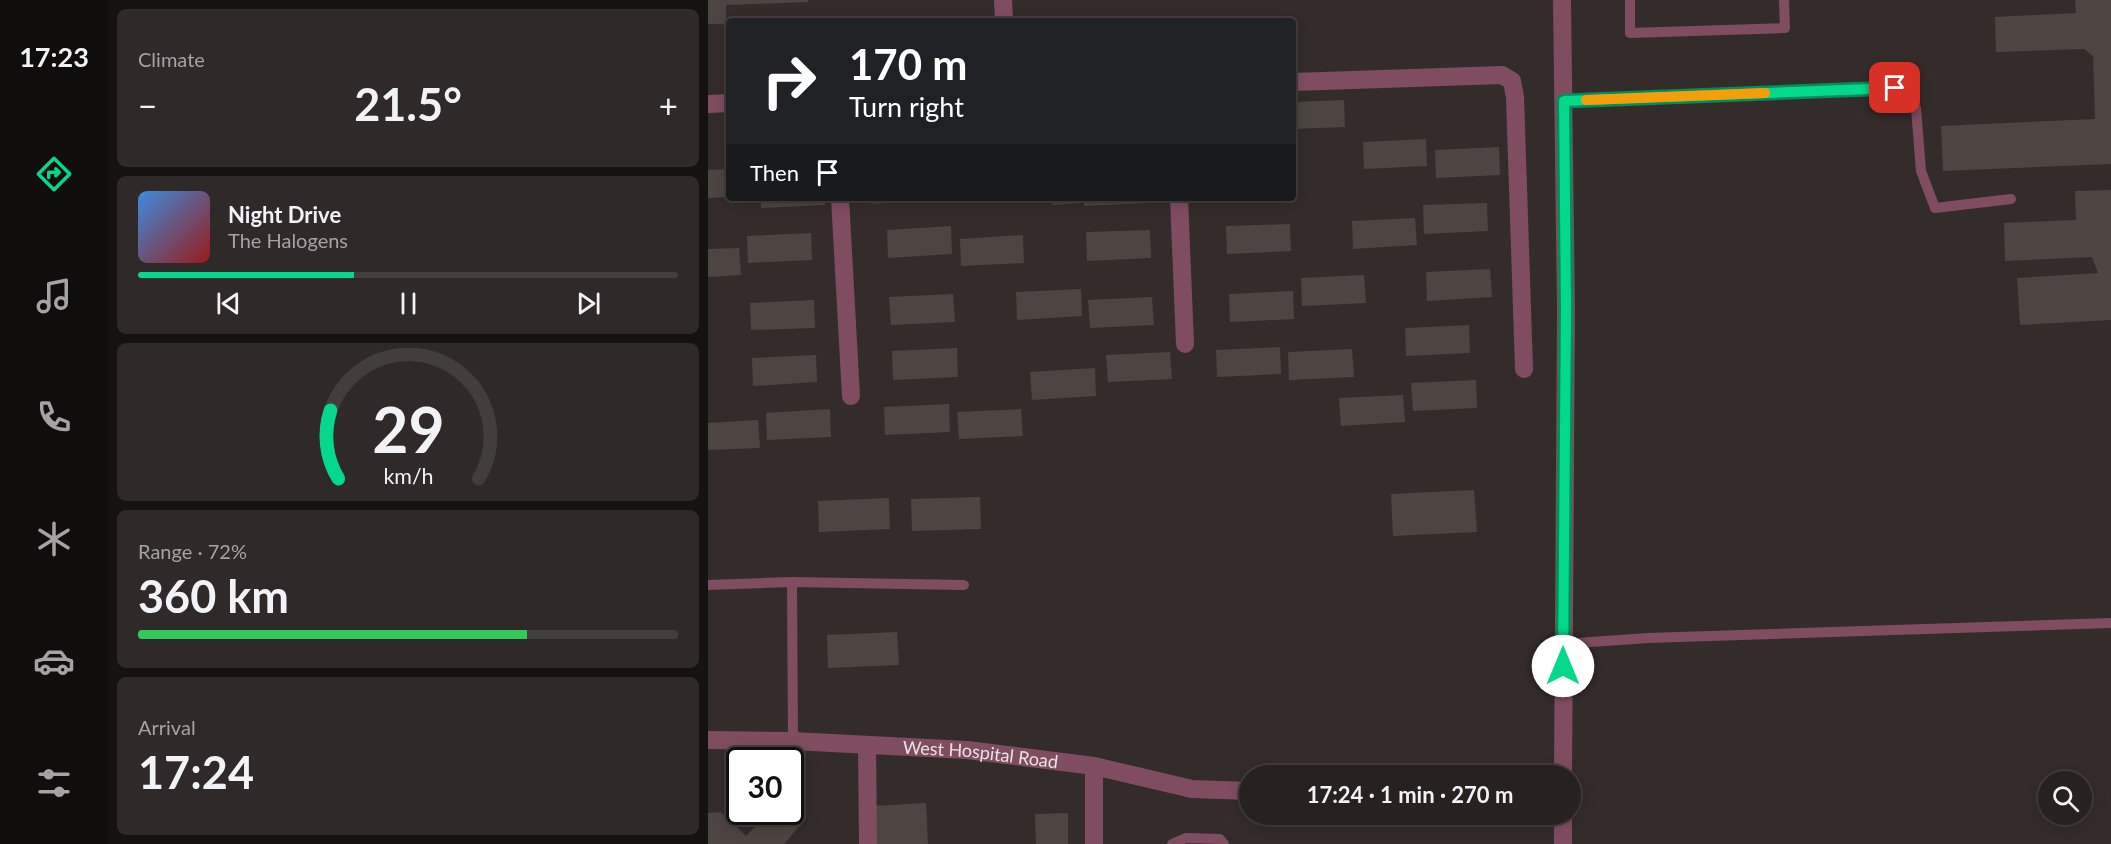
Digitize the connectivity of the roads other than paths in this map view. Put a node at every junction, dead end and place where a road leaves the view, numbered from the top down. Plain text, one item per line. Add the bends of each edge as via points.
1 (1003, 0) edge
2 (1562, 0) edge
3 (1630, 0) edge
4 (1784, 0) edge
5 (1004, 18) edge
6 (1296, 82) edge
7 (1564, 101) junction
8 (726, 103) edge
9 (708, 104) edge
10 (2011, 199) dead end
11 (840, 201) edge
12 (1179, 201) edge
13 (1185, 344) dead end
14 (1524, 369) dead end
15 (851, 396) dead end
16 (792, 582) junction
17 (708, 585) edge
18 (964, 585) dead end
19 (2111, 623) edge
20 (1563, 644) junction
21 (708, 740) edge
22 (792, 741) junction
23 (867, 746) junction
24 (1563, 765) edge
25 (1094, 766) junction
26 (1239, 791) edge
27 (1563, 825) edge
28 (868, 844) edge
29 (1095, 844) edge
30 (1172, 844) edge
31 (1224, 844) edge
32 (1563, 844) edge

1 - 5 street
2 - 7 street
3 - 4 lane via 1630,33 1785,28
6 - 14 street via 1502,75 1512,81
7 - 10 lane via 1895,88 1916,108 1921,171 1935,208
7 - 20 street
8 - 9 street
11 - 15 street
12 - 13 street
16 - 17 lane
16 - 18 lane
16 - 22 lane
19 - 20 lane
20 - 24 street
21 - 22 street, West Hospital Road
22 - 23 street, West Hospital Road
23 - 25 street, West Hospital Road via 967,750
23 - 28 street
25 - 26 street, West Hospital Road via 1192,789
25 - 29 street
27 - 32 street
30 - 31 lane via 1186,838 1220,839

